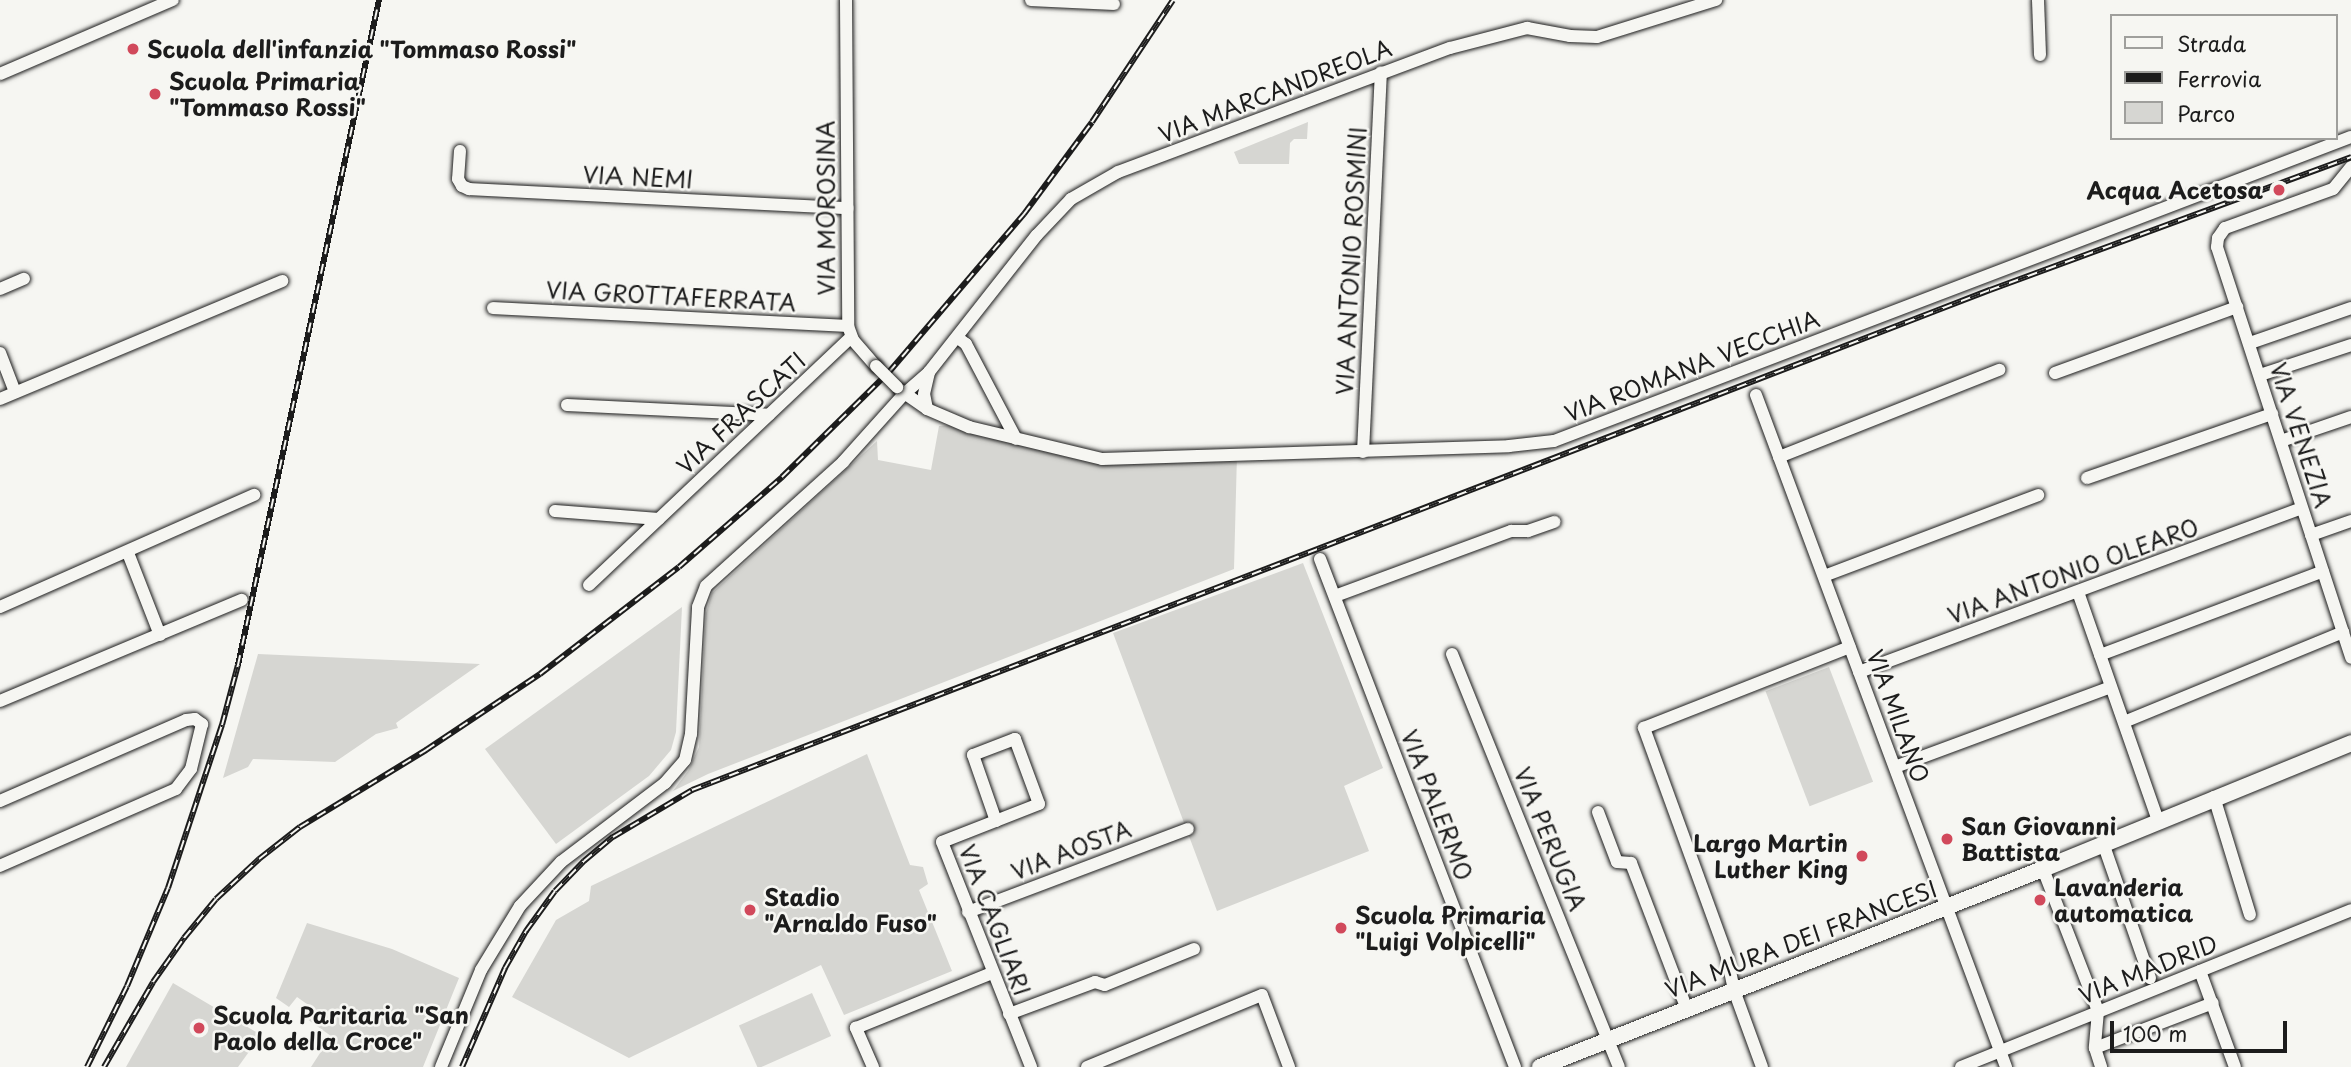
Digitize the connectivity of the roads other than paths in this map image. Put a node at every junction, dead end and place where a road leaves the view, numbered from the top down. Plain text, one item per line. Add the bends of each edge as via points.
1 (173, 0) edge
2 (846, 0) edge
3 (1031, 0) edge
4 (1716, 0) edge
5 (2038, 0) edge
6 (1114, 4) dead end
7 (2040, 55) dead end
8 (1381, 72) junction
9 (0, 74) edge
10 (2351, 137) edge
11 (460, 151) dead end
12 (2351, 167) edge
13 (848, 208) junction
14 (24, 279) dead end
15 (282, 281) dead end
16 (0, 289) edge
17 (2237, 307) junction
18 (493, 308) dead end
19 (2351, 308) edge
20 (850, 331) junction
21 (958, 338) junction
22 (2250, 343) junction
23 (2351, 345) edge
24 (0, 353) edge
25 (1999, 370) dead end
26 (929, 372) junction
27 (2055, 373) dead end
28 (2260, 375) junction
29 (901, 391) junction
30 (15, 392) junction
31 (1756, 395) dead end
32 (0, 399) edge
33 (567, 405) dead end
34 (927, 409) junction
35 (2272, 414) junction
36 (769, 415) junction
37 (2351, 417) edge
38 (1016, 439) junction
39 (2281, 442) junction
40 (1363, 452) junction
41 (1779, 457) junction
42 (2087, 478) dead end
43 (254, 495) dead end
44 (2038, 495) dead end
45 (2302, 508) junction
46 (555, 511) dead end
47 (659, 519) junction
48 (2351, 521) edge
49 (1553, 522) dead end
50 (2311, 535) junction
51 (128, 553) junction
52 (1320, 559) dead end
53 (2323, 571) junction
54 (1824, 576) junction
55 (589, 585) dead end
56 (2078, 592) junction
57 (1335, 596) junction
58 (242, 600) dead end
59 (0, 607) edge
60 (2343, 632) junction
61 (160, 635) junction
62 (1850, 647) junction
63 (1452, 654) dead end
64 (2100, 655) junction
65 (2351, 658) edge
66 (1859, 672) junction
67 (2111, 687) junction
68 (0, 701) edge
69 (2123, 722) junction
70 (2351, 743) edge
71 (1895, 767) junction
72 (2214, 797) junction
73 (0, 802) edge
74 (1598, 813) dead end
75 (2158, 820) junction
76 (996, 821) junction
77 (1188, 829) dead end
78 (2104, 843) junction
79 (0, 866) edge
80 (2043, 869) junction
81 (1946, 906) junction
82 (2351, 910) edge
83 (968, 912) junction
84 (2250, 915) dead end
85 (1195, 949) dead end
86 (2200, 971) junction
87 (992, 973) junction
88 (2150, 978) dead end
89 (1734, 990) junction
90 (2213, 1003) junction
91 (1686, 1007) junction
92 (2098, 1012) junction
93 (1009, 1014) junction
94 (1609, 1040) junction
95 (2095, 1048) junction
96 (2000, 1051) junction
97 (441, 1067) edge
98 (873, 1067) edge
99 (1031, 1067) edge
100 (1087, 1067) edge
101 (1289, 1067) edge
102 (1515, 1067) edge
103 (1540, 1067) edge
104 (1619, 1067) edge
105 (1762, 1067) edge
106 (1961, 1067) edge
107 (2006, 1067) edge
108 (2101, 1067) edge
109 (2235, 1067) edge

1 - 9 street
2 - 13 street, VIA MOROSINA
3 - 6 street
4 - 8 street, VIA MARCANDREOLA via 1597,37 1527,28 1505,32
5 - 7 street
8 - 21 street, VIA MARCANDREOLA via 1118,172 1081,191 1037,235
8 - 40 street, VIA ANTONIO ROSMINI
10 - 40 street, VIA ROMANA VECCHIA via 1567,437 1524,446
11 - 13 street, VIA NEMI via 459,181 469,189
12 - 17 street, VIA VENEZIA via 2333,189 2221,233 2217,247
13 - 20 street, VIA MOROSINA
14 - 16 street
15 - 30 street
17 - 22 street, VIA VENEZIA
17 - 27 street
18 - 20 street, VIA GROTTAFERRATA
19 - 22 street, VIA VENEZIA
20 - 29 street, bridge
20 - 36 street, VIA FRASCATI
21 - 26 street, VIA MARCANDREOLA
21 - 38 street via 966,344
22 - 28 street, VIA VENEZIA
23 - 28 street
24 - 30 street
25 - 41 street
26 - 29 street, VIA MARCANDREOLA
26 - 34 street via 923,394
28 - 35 street, VIA VENEZIA
29 - 34 street, VIA ROMANA VECCHIA
29 - 97 street, VIA MARCANDREOLA via 853,452 706,586 698,607 691,734 685,760 665,783 561,862 520,906 481,970
30 - 32 street
31 - 41 street, VIA MILANO
33 - 36 street
34 - 38 street, VIA ROMANA VECCHIA via 969,427
35 - 39 street, VIA VENEZIA
35 - 42 street
36 - 47 street, VIA FRASCATI
37 - 39 street
38 - 40 street, VIA ROMANA VECCHIA via 1102,459
39 - 45 street, VIA VENEZIA
41 - 54 street, VIA MILANO
43 - 51 street
44 - 54 street
45 - 50 street, VIA VENEZIA
45 - 56 street, VIA ANTONIO OLEARO
46 - 47 street
47 - 55 street, VIA FRASCATI
48 - 50 street
49 - 57 street via 1528,531 1511,531
50 - 53 street, VIA VENEZIA
51 - 59 street
51 - 61 street
52 - 57 street, VIA PALERMO
53 - 60 street, VIA VENEZIA
53 - 64 street
54 - 62 street, VIA MILANO
56 - 64 street
56 - 66 street, VIA ANTONIO OLEARO
57 - 102 street, VIA PALERMO
58 - 61 street
60 - 65 street, VIA VENEZIA
60 - 69 street
61 - 68 street
62 - 66 street, VIA MILANO
62 - 89 street via 1644,727 1727,956
63 - 94 street, VIA PERUGIA
64 - 67 street
66 - 71 street, VIA MILANO
67 - 69 street
67 - 71 street
69 - 75 street
70 - 72 street, VIA MURA DEI FRANCESI
71 - 81 street, VIA MILANO
72 - 75 street, VIA MURA DEI FRANCESI
72 - 84 street
73 - 79 street via 186,720 200,721 203,729 191,769 176,789
74 - 91 street via 1617,862 1631,863
75 - 78 street, VIA MURA DEI FRANCESI
76 - 76 street, VIA CAGLIARI via 973,755 1015,739 1039,804
76 - 83 street, VIA CAGLIARI via 942,842
77 - 83 street, VIA AOSTA
78 - 80 street, VIA MURA DEI FRANCESI
78 - 88 street
80 - 81 street, VIA MURA DEI FRANCESI
80 - 92 street
81 - 89 street, VIA MURA DEI FRANCESI
81 - 96 street, VIA MILANO
82 - 86 street, VIA MADRID
83 - 87 street, VIA CAGLIARI
85 - 93 street via 1105,985 1095,982
86 - 90 street
86 - 92 street, VIA MADRID
87 - 93 street, VIA CAGLIARI
87 - 98 street via 856,1028
89 - 91 street, VIA MURA DEI FRANCESI
89 - 105 street
90 - 95 street
90 - 109 street
91 - 94 street, VIA MURA DEI FRANCESI
92 - 95 street
92 - 96 street, VIA MADRID
93 - 99 street, VIA CAGLIARI
94 - 103 street, VIA MURA DEI FRANCESI
94 - 104 street
95 - 108 street
96 - 106 street, VIA MADRID
96 - 107 street, VIA MILANO
100 - 101 street via 1262,995

